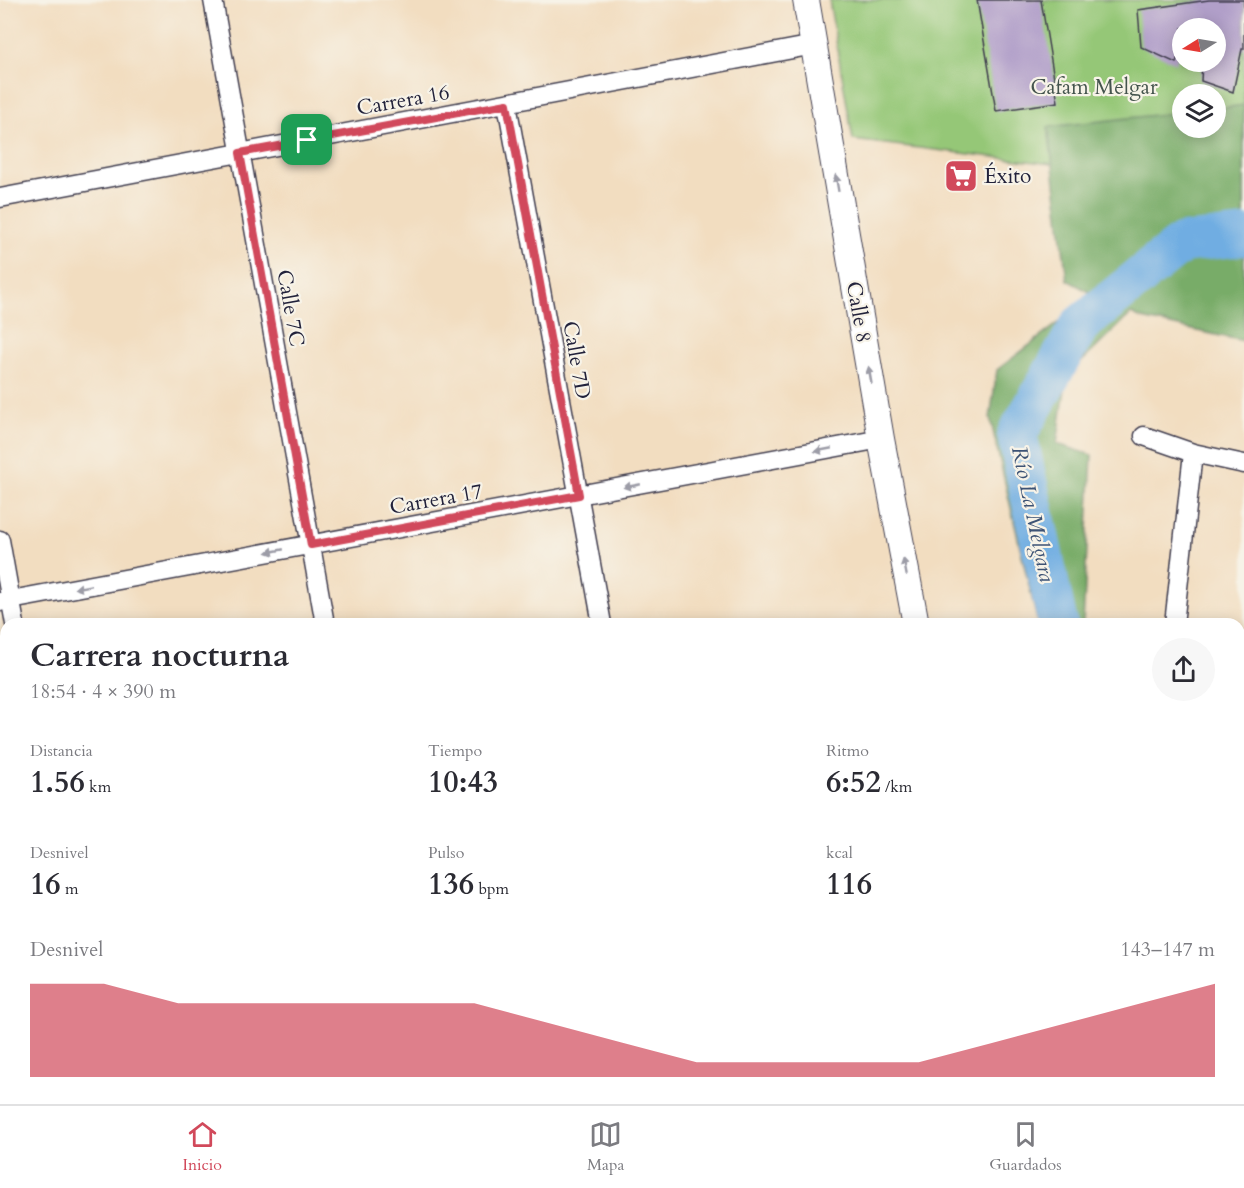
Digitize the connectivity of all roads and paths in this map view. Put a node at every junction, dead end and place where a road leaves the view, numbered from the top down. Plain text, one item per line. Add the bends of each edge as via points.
1 (213, 0) edge
2 (806, 0) edge
3 (814, 45) junction
4 (507, 104) junction
5 (240, 153) junction
6 (0, 198) edge
7 (1144, 436) dead end
8 (881, 439) junction
9 (1194, 453) junction
10 (1244, 464) edge
11 (579, 495) junction
12 (0, 540) edge
13 (311, 545) junction
14 (5, 601) edge
15 (12, 618) edge
16 (324, 618) edge
17 (601, 618) edge
18 (915, 618) edge
19 (1175, 618) edge

1 - 5 street, Calle 7C
2 - 3 main road, Calle 8
3 - 4 street, Carrera 16
8 -> 3 main road, Calle 8
4 - 5 street, Carrera 16
4 - 11 street, Calle 7D
5 - 6 street, Carrera 16
5 - 13 street, Calle 7C
7 - 9 street
8 -> 11 street, Carrera 17
18 -> 8 main road, Calle 8
9 - 10 street
9 - 19 street
11 - 13 street, Carrera 17
11 - 17 street, Calle 7D
12 - 14 street
13 -> 14 street, Carrera 17
13 - 16 street, Calle 7C
14 - 15 street

